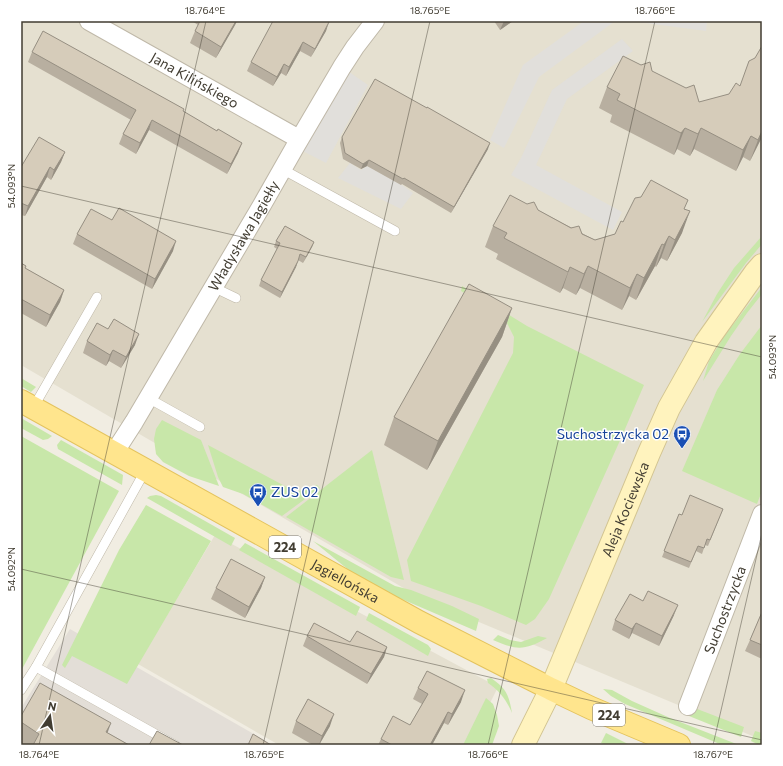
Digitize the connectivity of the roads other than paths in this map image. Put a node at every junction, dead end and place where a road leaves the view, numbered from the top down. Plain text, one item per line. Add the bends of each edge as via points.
1 (89, 21) edge
2 (375, 21) edge
3 (299, 140) junction
4 (282, 170) junction
5 (395, 232) dead end
6 (762, 265) edge
7 (214, 287) junction
8 (96, 297) dead end
9 (236, 298) dead end
10 (148, 398) junction
11 (27, 405) edge
12 (200, 428) dead end
13 (114, 453) junction
14 (145, 471) junction
15 (762, 514) edge
16 (36, 667) junction
17 (551, 689) junction
18 (21, 690) edge
19 (688, 706) dead end
20 (175, 745) edge
21 (523, 745) edge
22 (679, 745) edge

1 - 3 street, Jana Kilińskiego
2 - 3 street, Władysława Jagiełły via 355,47
3 - 4 street, Władysława Jagiełły
4 - 5 lane
4 - 7 street, Władysława Jagiełły
6 - 17 street, Aleja Kociewska via 706,342 669,408
7 - 9 lane
7 - 10 street, Władysława Jagiełły
8 - 11 lane
10 - 12 lane
10 - 13 street, Władysława Jagiełły
11 - 13 main road, Jagiellońska / 224
13 - 14 main road, Jagiellońska / 224
14 - 16 lane
14 - 17 main road, Jagiellońska / 224 via 420,622
15 - 19 street, Suchostrzycka
16 - 18 lane
16 - 20 lane
17 - 21 street, Aleja Kociewska
17 - 22 main road, Jagiellońska / 224

